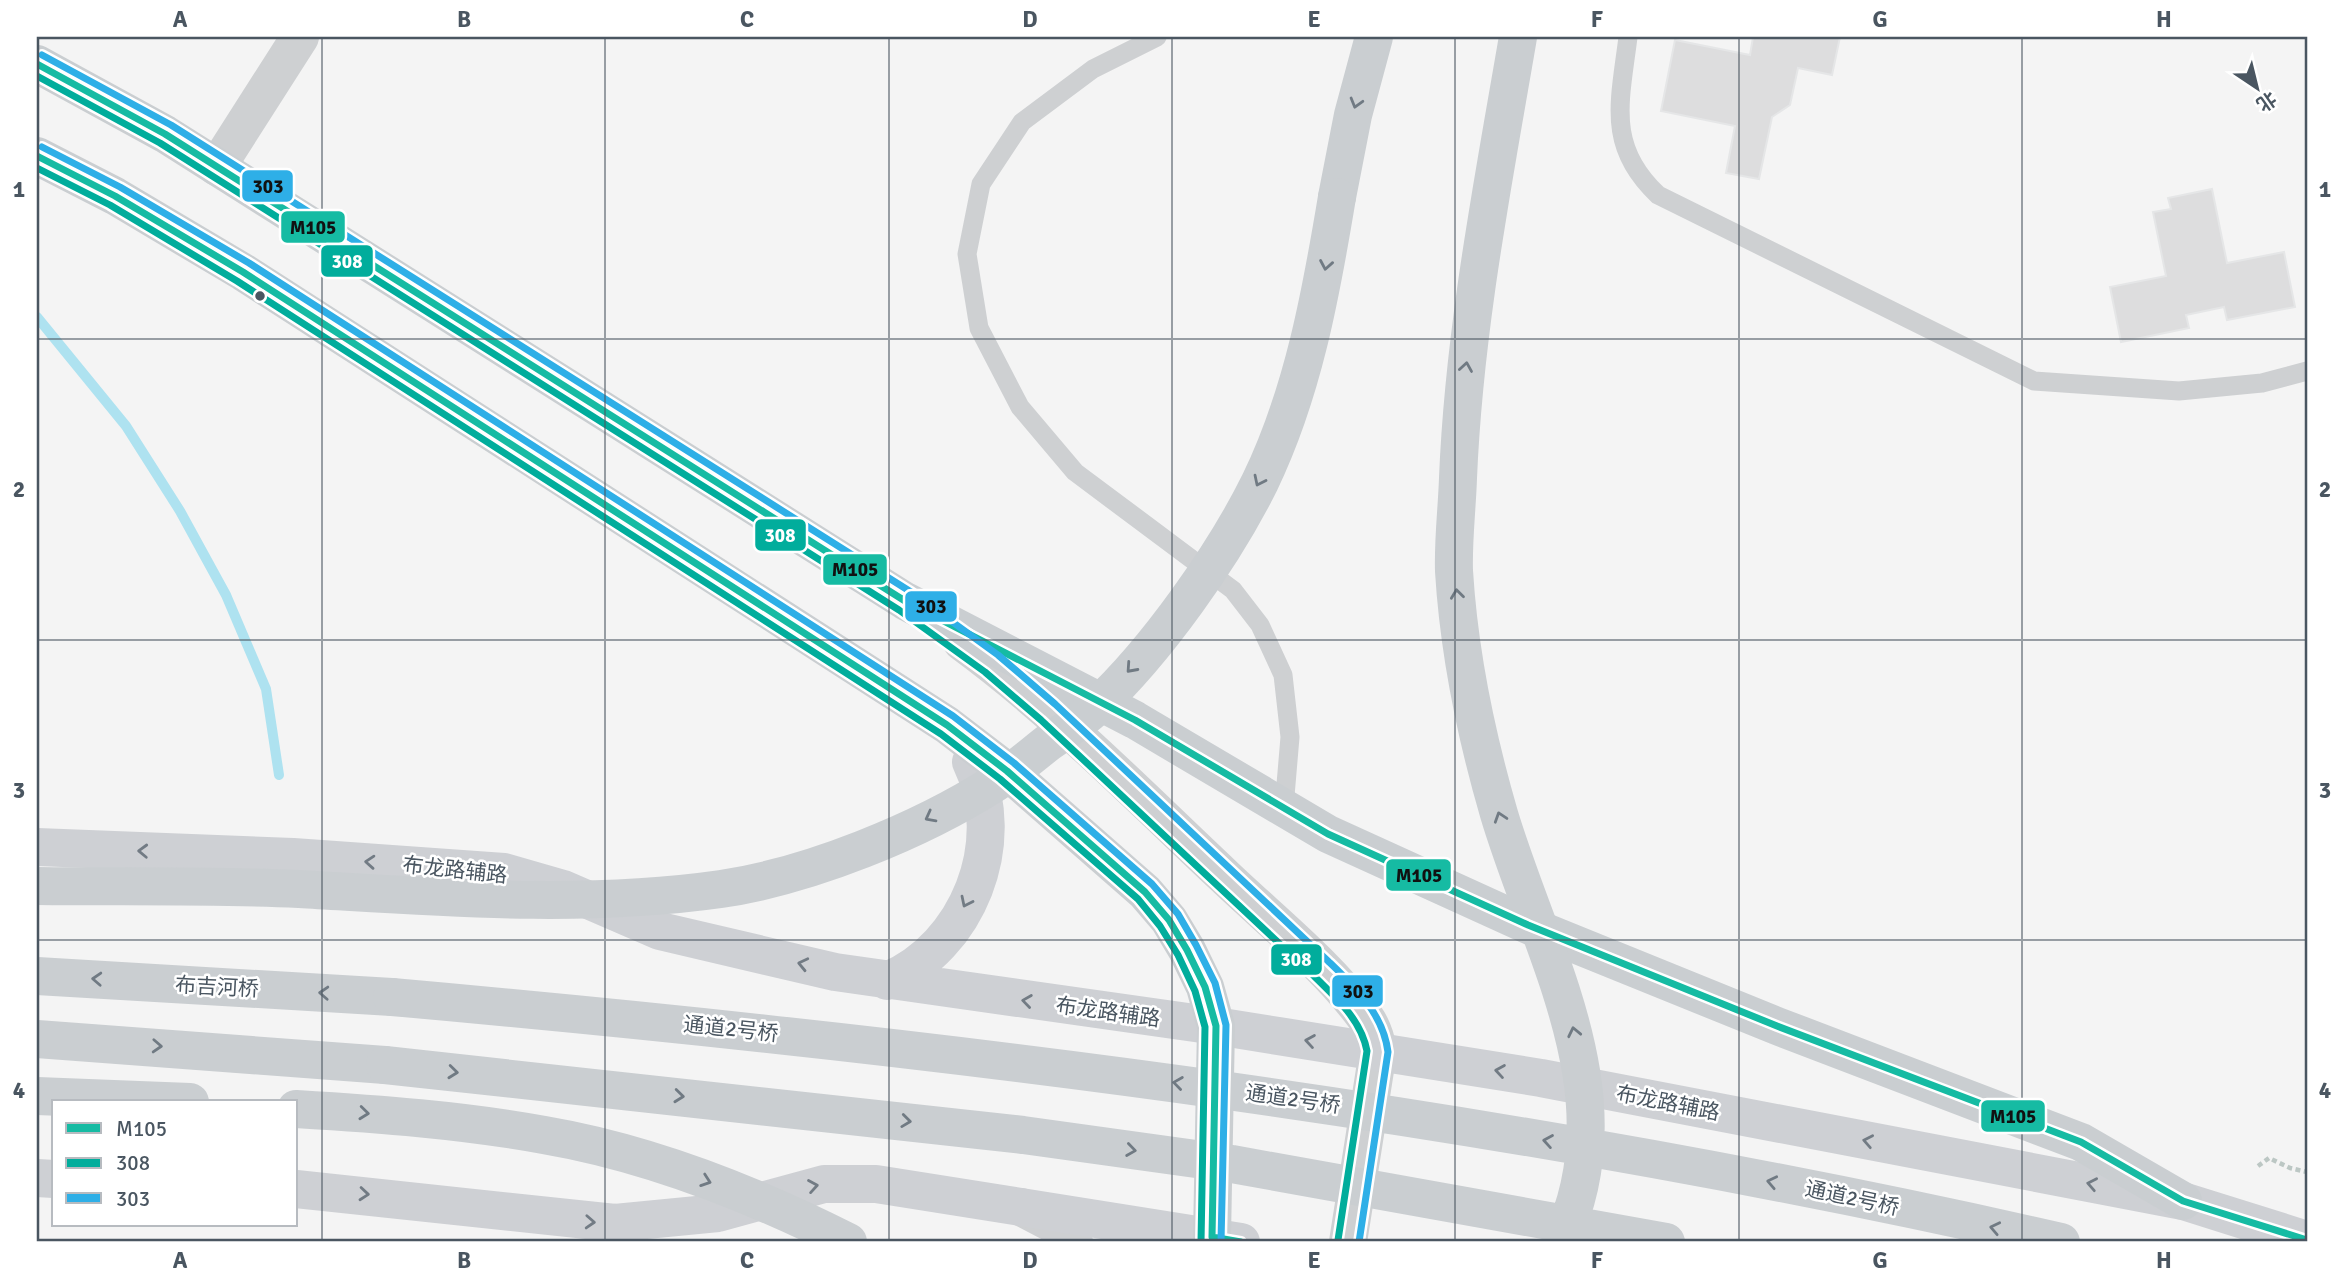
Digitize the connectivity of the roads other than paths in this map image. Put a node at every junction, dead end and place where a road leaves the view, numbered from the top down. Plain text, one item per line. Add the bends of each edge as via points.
1 (300, 37) edge
2 (1157, 37) edge
3 (1374, 37) edge
4 (1518, 37) edge
5 (1628, 37) edge
6 (37, 64) edge
7 (37, 156) edge
8 (217, 167) junction
9 (2307, 371) edge
10 (905, 601) junction
11 (947, 725) junction
12 (1284, 808) junction
13 (37, 847) edge
14 (37, 886) edge
15 (40, 976) edge
16 (887, 981) junction
17 (392, 997) joint
18 (1216, 1026) junction
19 (38, 1040) edge
20 (1378, 1051) junction
21 (37, 1096) edge
22 (139, 1100) edge
23 (298, 1109) edge
24 (298, 1189) edge
25 (2183, 1201) junction
26 (1021, 1207) junction
27 (2307, 1240) edge
28 (1222, 1241) edge
29 (848, 1242) edge
30 (1074, 1242) edge
31 (1349, 1242) edge
32 (1560, 1242) edge
33 (1666, 1242) edge
34 (2061, 1242) edge

1 - 8 street
2 - 12 lane via 1093,69 1022,122 981,184 967,254 979,328 1020,407 1075,472 1233,590 1260,625 1283,675 1290,737
3 -> 14 main road, bridge via 1353,115 1322,289 1300,378 1260,482 1199,584 1161,635 1096,707 995,783 895,836 806,869 723,888 541,901 446,900 294,889
32 -> 4 main road, bridge via 1576,1202 1585,1143 1578,1054 1564,992 1487,772 1468,684 1454,569 1462,397
5 - 9 lane via 1620,123 1624,151 1637,175 1658,195 2035,381 2179,391 2262,383
6 - 8 main road
7 - 11 main road via 116,196 243,272
8 - 10 main road
10 - 12 main road via 1065,682
10 - 20 street via 992,664 1048,712 1312,959 1367,1019
11 -> 16 main road via 964,747 981,787 987,832 984,854 948,935 920,963
11 - 18 main road via 1007,771 1145,892 1187,950 1205,987
12 - 25 main road via 1409,873 1528,925 2081,1142
16 -> 13 main road, 布龙路辅路 via 660,931 563,889 504,872 293,857
17 -> 15 main road, 布吉河桥
18 -> 16 main road, 布龙路辅路
34 -> 17 main road, 通道2号桥, bridge via 1728,1173 1326,1103 798,1036
20 -> 18 main road, 布龙路辅路
18 - 28 main road
19 -> 33 main road, bridge via 385,1065 1023,1135 1245,1166
25 -> 20 main road, 布龙路辅路
20 - 31 street
21 - 22 main road
23 -> 29 main road, bridge via 480,1126 597,1147 729,1189
24 -> 26 main road via 615,1223 718,1213 797,1189 849,1182
25 - 27 main road, 布龙路辅路
26 - 28 main road
26 - 30 street via 1052,1223

